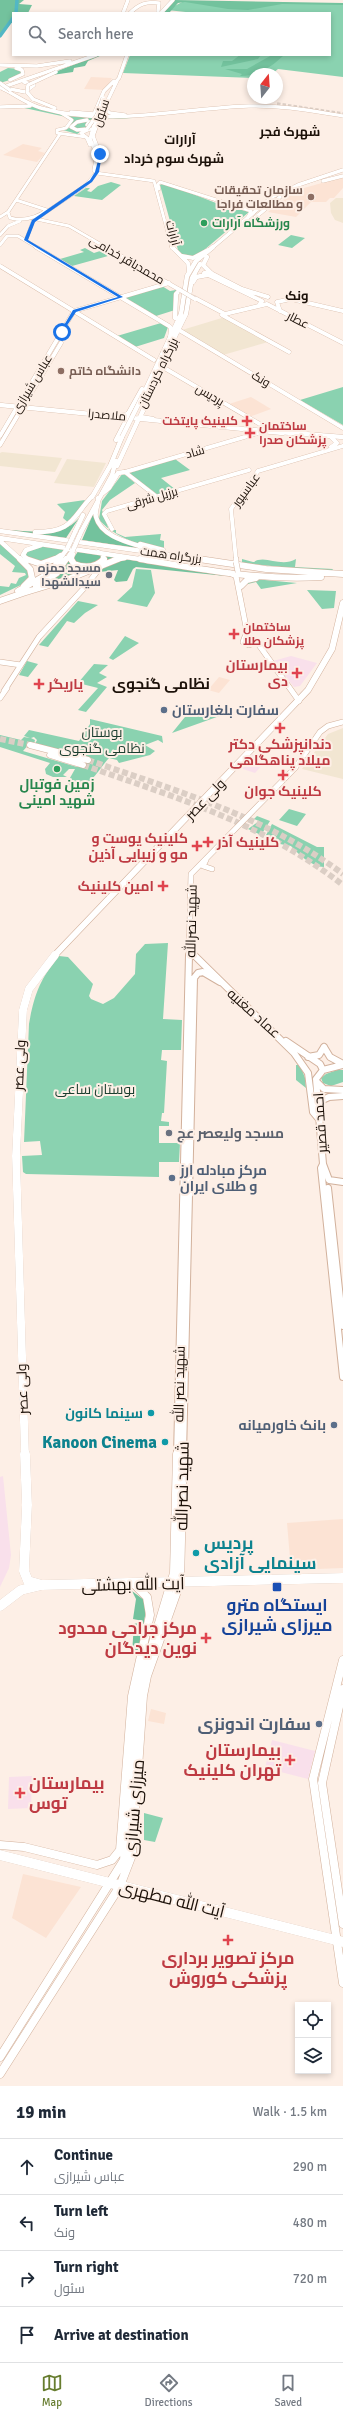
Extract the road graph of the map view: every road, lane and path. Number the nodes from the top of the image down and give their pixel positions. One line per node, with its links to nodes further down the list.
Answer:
1 (128, 0): 5 (main road)
2 (135, 0): 6 (main road)
3 (169, 0): 8 (main road)
4 (173, 0): 8 (main road)
5 (123, 12)
6 (130, 12)
7 (131, 12): 8 (main road)
8 (159, 12)
9 (85, 56): 13 (main road)
10 (94, 56): 14 (main road)
11 (122, 56): 16 (main road, سئول)
12 (127, 56): 16 (main road, سئول)
13 (78, 59): 15 (main road); 17 (main road)
14 (84, 60): 17 (main road); 25 (main road, bridge)
15 (0, 66): 17 (main road)
16 (115, 81): 18 (main road, سئول); 22 (main road); 23 (main road)
17 (3, 86): 17 (main road); 19 (main road); 21 (main road); 24 (main road)
18 (104, 98): 27 (main road, سئول, bridge); 34 (main road, سئول, bridge)
19 (0, 106): 21 (main road)
20 (230, 106): 23 (main road); 28 (main road); 29 (main road); 29 (main road); 30 (main road); 31 (main road)
21 (40, 108): 24 (main road)
22 (97, 108): 23 (main road); 25 (main road)
23 (104, 108)
24 (59, 112): 25 (main road); 26 (main road); 32 (main road); 35 (main road)
25 (71, 112): 26 (main road)
26 (84, 115): 28 (main road)
27 (97, 115): 33 (main road, bridge); 34 (main road, سئول, bridge)
28 (146, 115): 30 (main road)
29 (343, 115)
30 (159, 116): 32 (main road)
31 (173, 116): 32 (main road); 33 (main road)
32 (138, 118)
33 (122, 120): 34 (main road)
34 (97, 122): 36 (main road); 40 (main road, سئول); 44 (main road)
35 (58, 133): 36 (main road); 37 (main road); 39 (main road)
36 (81, 134): 38 (main road)
37 (66, 135): 38 (main road); 39 (main road)
38 (86, 137): 40 (main road)
39 (54, 147): 48 (main road)
40 (96, 162): 44 (main road, سئول)
41 (341, 170): 49 (main road)
42 (90, 172): 44 (main road)
43 (107, 173): 44 (main road); 44 (main road); 46 (main road); 47 (main road)
44 (95, 174): 53 (main road)
45 (343, 175): 66 (main road, بزرگراه کردستان)
46 (154, 181): 47 (main road); 51 (main road, آرارات)
47 (159, 181): 50 (main road); 51 (main road, آرارات)
48 (17, 200): 52 (main road); 56 (main road)
49 (266, 201): 50 (main road); 55 (main road)
50 (224, 203): 55 (main road)
51 (165, 211): 59 (main road, آرارات)
52 (8, 212): 54 (main road); 56 (main road)
53 (44, 214): 56 (main road); 57 (main road)
54 (0, 217)
55 (248, 217): 65 (main road)
56 (27, 219): 58 (main road)
57 (35, 220): 58 (main road); 63 (main road); 70 (main road, محمدباقر خدامی)
58 (12, 224): 61 (main road)
59 (169, 224): 65 (main road, آرارات); 68 (main road, آرارات)
60 (0, 226): 61 (main road)
61 (4, 230): 62 (main road)
62 (0, 235)
63 (26, 240): 64 (main road); 74 (main road)
64 (0, 245)
65 (208, 250): 68 (main road)
66 (207, 257): 69 (main road); 71 (main road, بزرگراه کردستان)
67 (0, 266): 80 (main road)
68 (189, 271): 83 (main road, بزرگراه کردستان)
69 (209, 274): 71 (main road); 73 (main road); 77 (main road, عطار)
70 (168, 283): 72 (main road, محمدباقر خدامی); 74 (main road)
71 (191, 286): 84 (main road, بزرگراه کردستان)
72 (181, 290): 75 (main road, محمدباقر خدامی, bridge); 83 (main road)
73 (268, 296): 76 (main road); 77 (main road)
74 (121, 297): 80 (main road); 85 (main road)
75 (194, 298): 81 (main road); 82 (main road)
76 (277, 302): 77 (main road); 78 (main road); 79 (main road)
77 (261, 304): 78 (main road, عطار); 81 (main road)
78 (280, 311): 86 (main road, عطار)
79 (343, 311)
80 (76, 314): 88 (main road); 95 (main road, عباس شیرازی)
81 (228, 314): 82 (main road)
82 (235, 322): 87 (main road)
83 (175, 326): 85 (main road, بزرگراه کردستان)
84 (179, 330): 89 (main road, بزرگراه کردستان); 104 (main road, ونک)
85 (170, 337): 90 (main road, بزرگراه کردستان)
86 (343, 343)
87 (289, 352)
88 (154, 360)
89 (161, 366): 91 (main road, بزرگراه کردستان); 94 (main road); 102 (main road, پردیس)
90 (154, 370): 91 (main road, بزرگراه کردستان); 92 (main road)
91 (145, 395): 118 (main road, بزرگراه کردستان)
92 (134, 403): 94 (main road); 96 (main road)
93 (0, 405): 95 (main road, ملاصدرا); 95 (main road, ملاصدرا)
94 (146, 405): 99 (main road)
95 (19, 409): 96 (main road, ملاصدرا); 103 (main road, عباس شیرازی)
96 (120, 416): 97 (main road, ملاصدرا)
97 (128, 417): 98 (main road, ملاصدرا); 100 (main road)
98 (139, 418): 99 (main road, ملاصدرا); 101 (main road)
99 (153, 419): 105 (main road, ملاصدرا)
100 (124, 424): 101 (main road); 118 (main road)
101 (136, 425): 118 (main road)
102 (259, 425): 106 (main road); 108 (main road, ملاصدرا)
103 (8, 428): 110 (main road, عباس شیرازی); 113 (main road, عباس شیرازی)
104 (343, 428)
105 (242, 429): 106 (main road, ملاصدرا); 107 (main road, ملاصدرا)
106 (254, 429): 108 (main road, ملاصدرا)
107 (265, 431): 109 (main road, ملاصدرا); 117 (main road, شاد)
108 (272, 431): 109 (main road, ملاصدرا)
109 (283, 433): 111 (main road, ملاصدرا)
110 (0, 436)
111 (331, 437): 112 (main road, ملاصدرا); 115 (main road, برزیل شرقی)
112 (343, 439)
113 (0, 445)
114 (343, 446): 115 (main road, برزیل شرقی)
115 (264, 467): 116 (main road, برزیل شرقی); 119 (main road, عباسپور)
116 (245, 471): 119 (main road); 120 (main road); 122 (main road, برزیل شرقی)
117 (125, 472): 121 (main road); 122 (main road)
118 (109, 473): 121 (main road, بزرگراه کردستان)
119 (256, 474): 120 (main road, عباسپور)
120 (251, 481): 136 (main road, عباسپور)
121 (97, 496): 123 (main road); 125 (main road, بزرگراه کردستان); 127 (main road)
122 (158, 497): 124 (main road, برزیل شرقی)
123 (0, 529): 134 (main road, بزرگراه همت)
124 (112, 530)
125 (78, 532): 131 (main road, بزرگراه کردستان, bridge); 132 (main road, بزرگراه کردستان, bridge)
126 (0, 536): 129 (main road); 130 (main road, بزرگراه همت)
127 (115, 536): 134 (main road); 136 (main road)
128 (0, 541): 148 (main road)
129 (49, 544): 131 (main road); 131 (main road)
130 (82, 547): 131 (main road); 133 (main road); 143 (main road, بزرگراه همت)
131 (66, 548): 133 (main road); 148 (main road, بزرگراه کردستان)
132 (73, 550): 133 (main road); 149 (main road, بزرگراه کردستان)
133 (94, 551): 135 (main road)
134 (192, 558): 141 (main road, بزرگراه همت)
135 (142, 559): 137 (main road); 139 (main road)
136 (236, 562): 138 (main road, عباسپور, bridge)
137 (102, 565): 145 (main road); 146 (main road)
138 (238, 572): 139 (main road); 142 (main road); 147 (main road)
139 (228, 573): 150 (main road)
140 (343, 574): 141 (main road, بزرگراه همت)
141 (333, 576): 143 (main road, بزرگراه همت); 144 (main road, بزرگراه همت)
142 (264, 577): 143 (main road); 147 (main road)
143 (321, 578)
144 (343, 578)
145 (60, 582): 146 (main road); 149 (main road)
146 (88, 584): 159 (main road)
147 (241, 586): 150 (main road)
148 (11, 594): 151 (main road, بزرگراه کردستان)
149 (23, 594): 152 (main road, بزرگراه کردستان)
150 (240, 595): 154 (main road); 155 (main road)
151 (0, 597)
152 (0, 601)
153 (343, 604): 161 (main road, ولی عصر)
154 (244, 639): 155 (main road); 156 (main road)
155 (255, 640): 156 (main road); 157 (main road)
156 (250, 645): 157 (main road)
157 (258, 647): 161 (main road)
158 (0, 663): 159 (main road)
159 (19, 666): 160 (main road)
160 (0, 698)
161 (299, 701): 193 (main road, ولی عصر)
162 (343, 722): 167 (main road, شهید نصرالله)
163 (343, 725): 166 (main road, شهید نصرالله)
164 (28, 747): 165 (main road)
165 (85, 763)
166 (212, 869)
167 (190, 951): 168 (main road, عماد مغنیه); 169 (main road, شهید نصرالله)
168 (220, 982): 169 (main road, شهید نصرالله); 170 (main road, عماد مغنیه)
169 (191, 1001): 184 (main road, شهید نصرالله)
170 (277, 1037): 171 (main road, عماد مغنیه); 180 (main road)
171 (308, 1057): 172 (main road); 175 (main road, عماد مغنیه)
172 (333, 1059): 173 (main road); 174 (main road)
173 (343, 1061)
174 (343, 1065): 175 (main road)
175 (323, 1070): 176 (main road)
176 (317, 1082): 177 (main road); 179 (main road, احمد قصیر)
177 (343, 1090)
178 (343, 1096): 179 (main road)
179 (318, 1102): 180 (main road, احمد قصیر)
180 (318, 1118): 181 (main road, احمد قصیر)
181 (323, 1164): 182 (main road); 185 (main road)
182 (334, 1182): 183 (main road); 185 (main road)
183 (343, 1182)
184 (187, 1186): 188 (main road, شهید نصر الله)
185 (325, 1186): 186 (main road); 187 (main road)
186 (343, 1326)
187 (342, 1361): 189 (main road)
188 (182, 1364): 191 (main road, شهید نصرالله)
189 (343, 1377)
190 (343, 1578): 191 (main road, آیت الله بهشتی)
191 (176, 1583): 192 (main road, آیت الله بهشتی); 199 (main road, میرزای شیرازی)
192 (134, 1584): 193 (main road, آیت الله بهشتی); 197 (main road, میرزای شیرازی)
193 (42, 1585): 194 (main road)
194 (0, 1606)
195 (343, 1660): 201 (main road)
196 (343, 1689): 200 (main road)
197 (0, 1846)
198 (0, 1855): 199 (main road, آیت الله مطهری)
199 (116, 1884): 201 (main road, آیت الله مطهری); 203 (main road, میرزای شیرازی); 204 (main road, میرزای شیرازی)
200 (343, 1924)
201 (340, 1942): 202 (main road)
202 (343, 1983)
203 (0, 2057)
204 (0, 2074)

